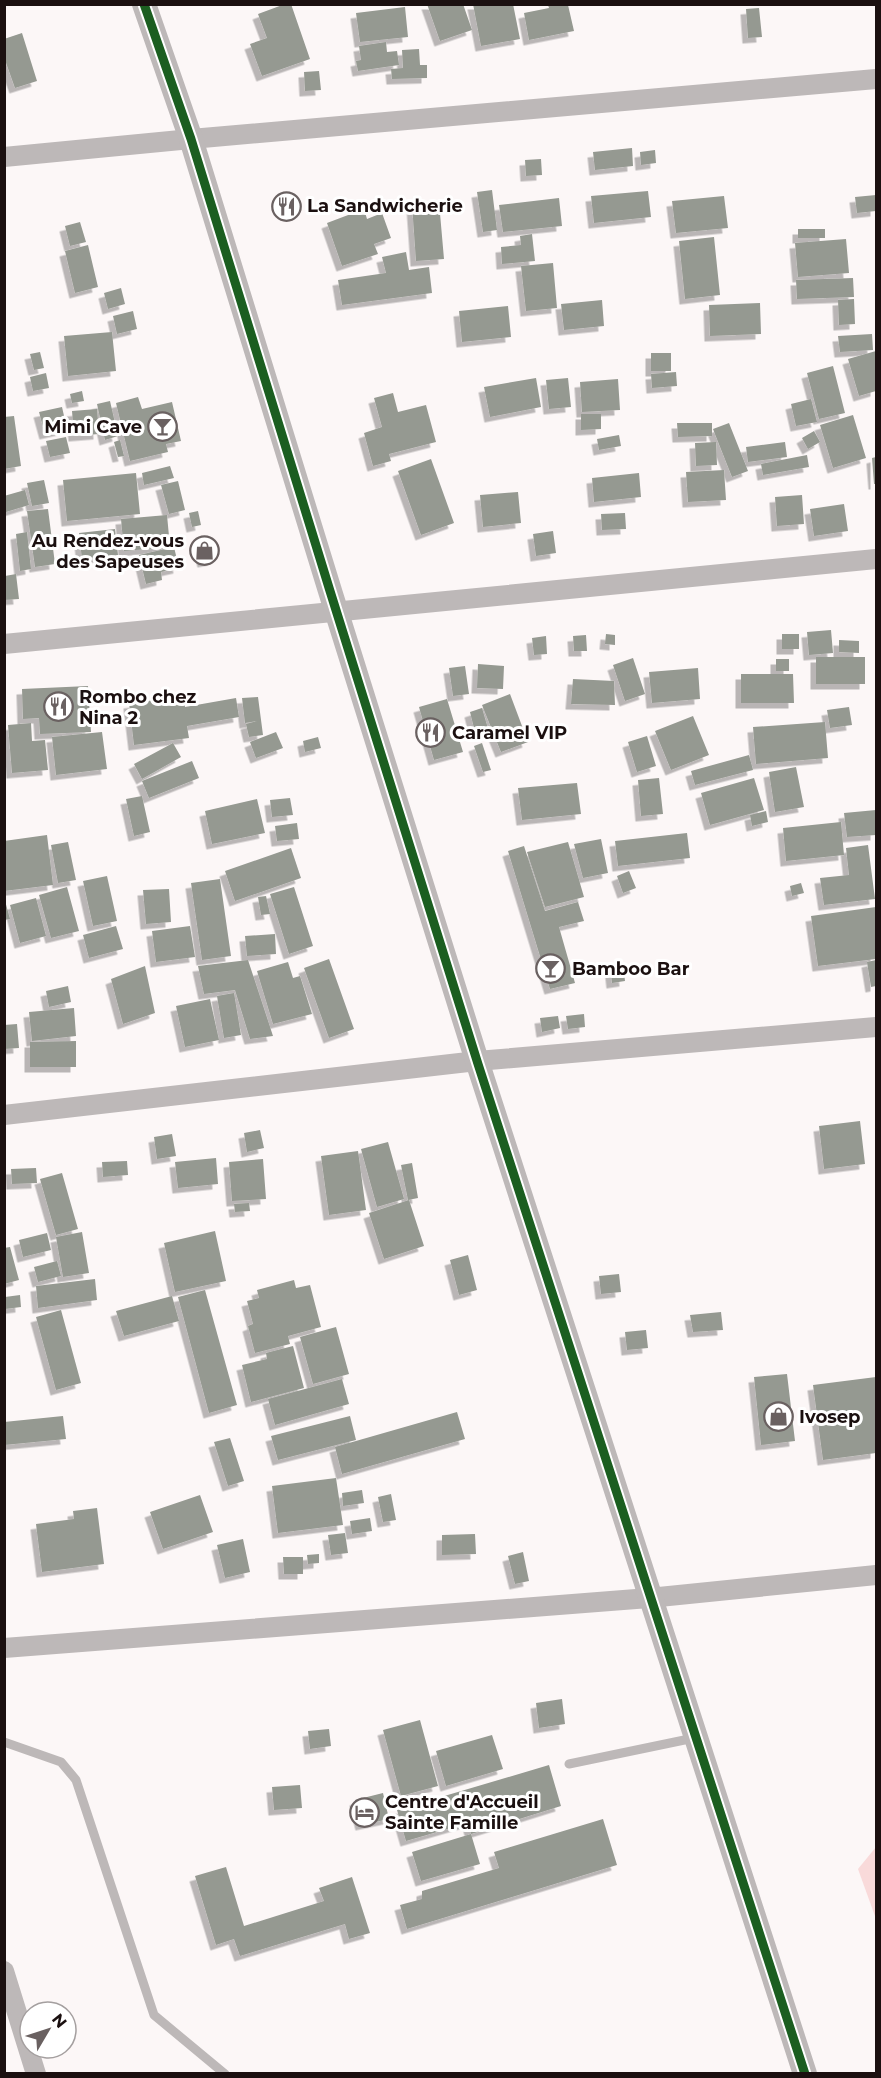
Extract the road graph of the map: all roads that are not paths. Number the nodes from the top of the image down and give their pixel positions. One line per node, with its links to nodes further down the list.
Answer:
1 (144, 4): 3 (street)
2 (876, 79): 3 (street)
3 (190, 139): 4 (street); 6 (street)
4 (4, 157)
5 (876, 559): 6 (street)
6 (337, 612): 7 (street); 9 (street)
7 (4, 644)
8 (876, 1027): 9 (street)
9 (477, 1062): 10 (street); 12 (street)
10 (4, 1115)
11 (876, 1575): 12 (street)
12 (649, 1598): 13 (street); 14 (street)
13 (4, 1648)
14 (697, 1737): 16 (lane); 20 (street)
15 (4, 1742): 19 (lane)
16 (569, 1764)
17 (4, 1971): 18 (street)
18 (36, 2073)
19 (225, 2073)
20 (805, 2073)

